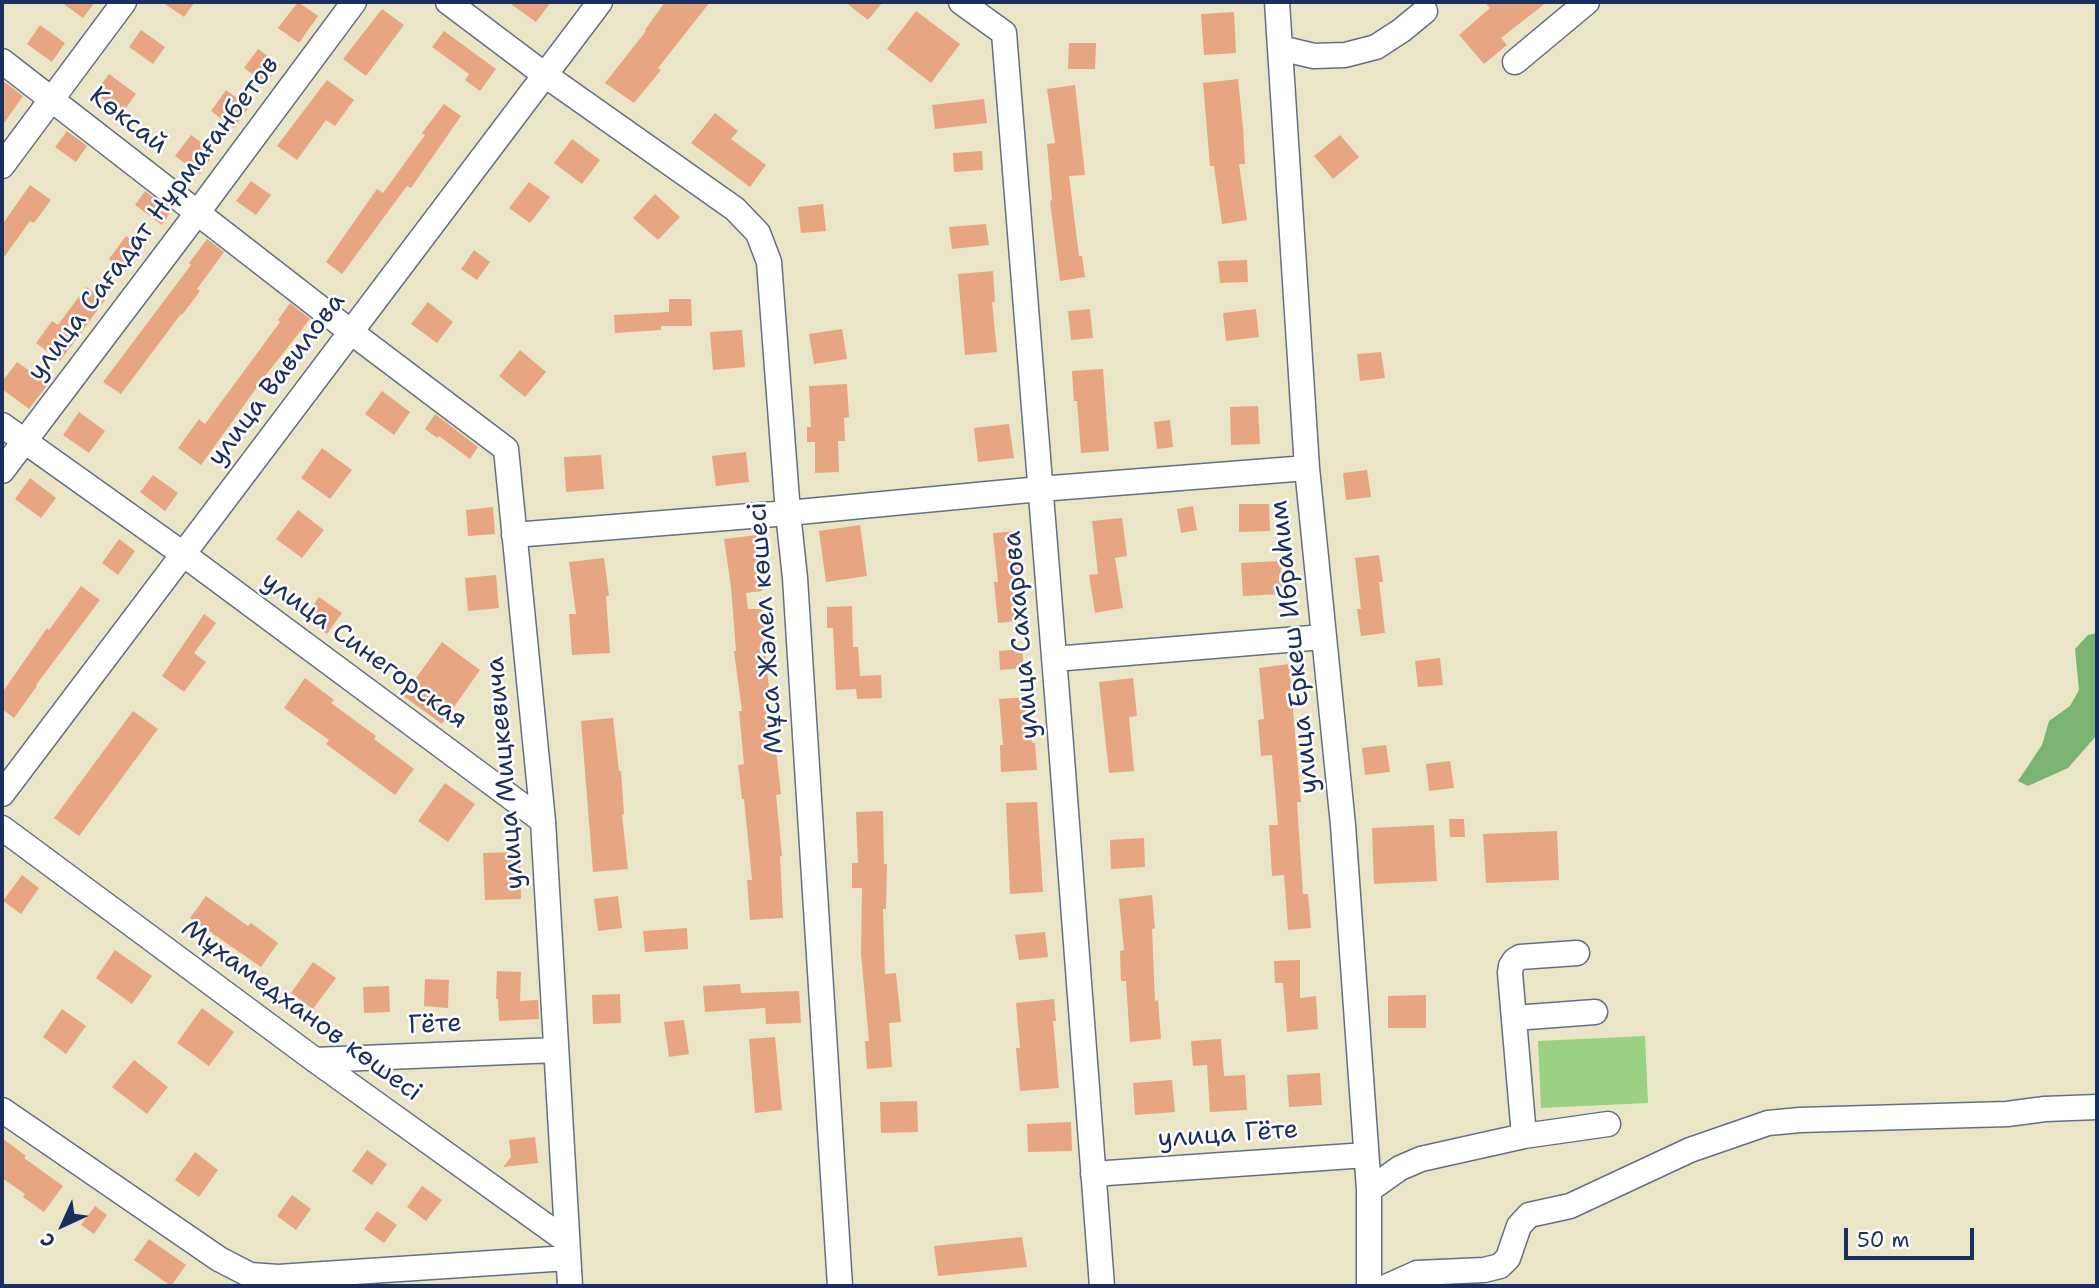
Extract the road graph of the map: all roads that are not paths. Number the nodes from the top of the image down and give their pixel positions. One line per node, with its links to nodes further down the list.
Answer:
1 (124, 2): 13 (street)
2 (354, 2): 15 (street, улица Сағадат Нұрмағанбетов)
3 (448, 2): 12 (street, Мұса Жәлел көшесі)
4 (600, 2): 12 (street, улица Вавилова)
5 (961, 2): 21 (street, улица Сахарова)
6 (1277, 2): 9 (street, улица Еркеш Ибраһим)
7 (1587, 2): 11 (street)
8 (1425, 11): 9 (street)
9 (1280, 48): 19 (street, улица Еркеш Ибраһим)
10 (2, 61): 13 (street, Көксай)
11 (1516, 62)
12 (545, 75): 16 (street, улица Вавилова); 22 (street, Мұса Жәлел көшесі)
13 (51, 99): 14 (street); 15 (street, Көксай)
14 (2, 166)
15 (198, 212): 16 (street, Көксай); 18 (street, улица Сағадат Нұрмағанбетов)
16 (351, 332): 23 (street, улица Мицкевича); 24 (street, улица Вавилова)
17 (2, 425): 18 (street, улица Синегорская)
18 (24, 441): 20 (street, улица Сағадат Нұрмағанбетов); 24 (street, улица Синегорская)
19 (1307, 468): 21 (street); 25 (street, улица Еркеш Ибраһим)
20 (2, 471)
21 (1040, 489): 22 (street); 26 (street, улица Сахарова)
22 (788, 513): 23 (street); 44 (street, Мұса Жәлел көшесі)
23 (514, 535): 28 (street, улица Мицкевича)
24 (183, 554): 27 (street, улица Вавилова); 28 (street, улица Синегорская)
25 (1323, 637): 26 (street); 39 (street, улица Еркеш Ибраһим)
26 (1054, 659): 40 (street, улица Сахарова)
27 (2, 794)
28 (543, 821): 33 (street, улица Мицкевича)
29 (2, 828): 34 (street, Мұхамедханов көшесі)
30 (1577, 953): 32 (street)
31 (1595, 1012): 32 (street)
32 (1514, 1018): 38 (street)
33 (556, 1050): 34 (street, Гёте); 42 (street, улица Мицкевича)
34 (316, 1060): 42 (street, Мұхамедханов көшесі)
35 (2097, 1107): 47 (street)
36 (2, 1110): 42 (street)
37 (1608, 1124): 38 (street)
38 (1524, 1136): 41 (street)
39 (1366, 1154): 40 (street, улица Гёте); 41 (street, улица Еркеш Ибраһим)
40 (1093, 1174): 45 (street, улица Сахарова)
41 (1369, 1190): 46 (street, улица Еркеш Ибраһим)
42 (567, 1249): 43 (street, улица Мицкевича)
43 (570, 1286)
44 (840, 1286)
45 (1102, 1286)
46 (1369, 1286)
47 (1388, 1286)

